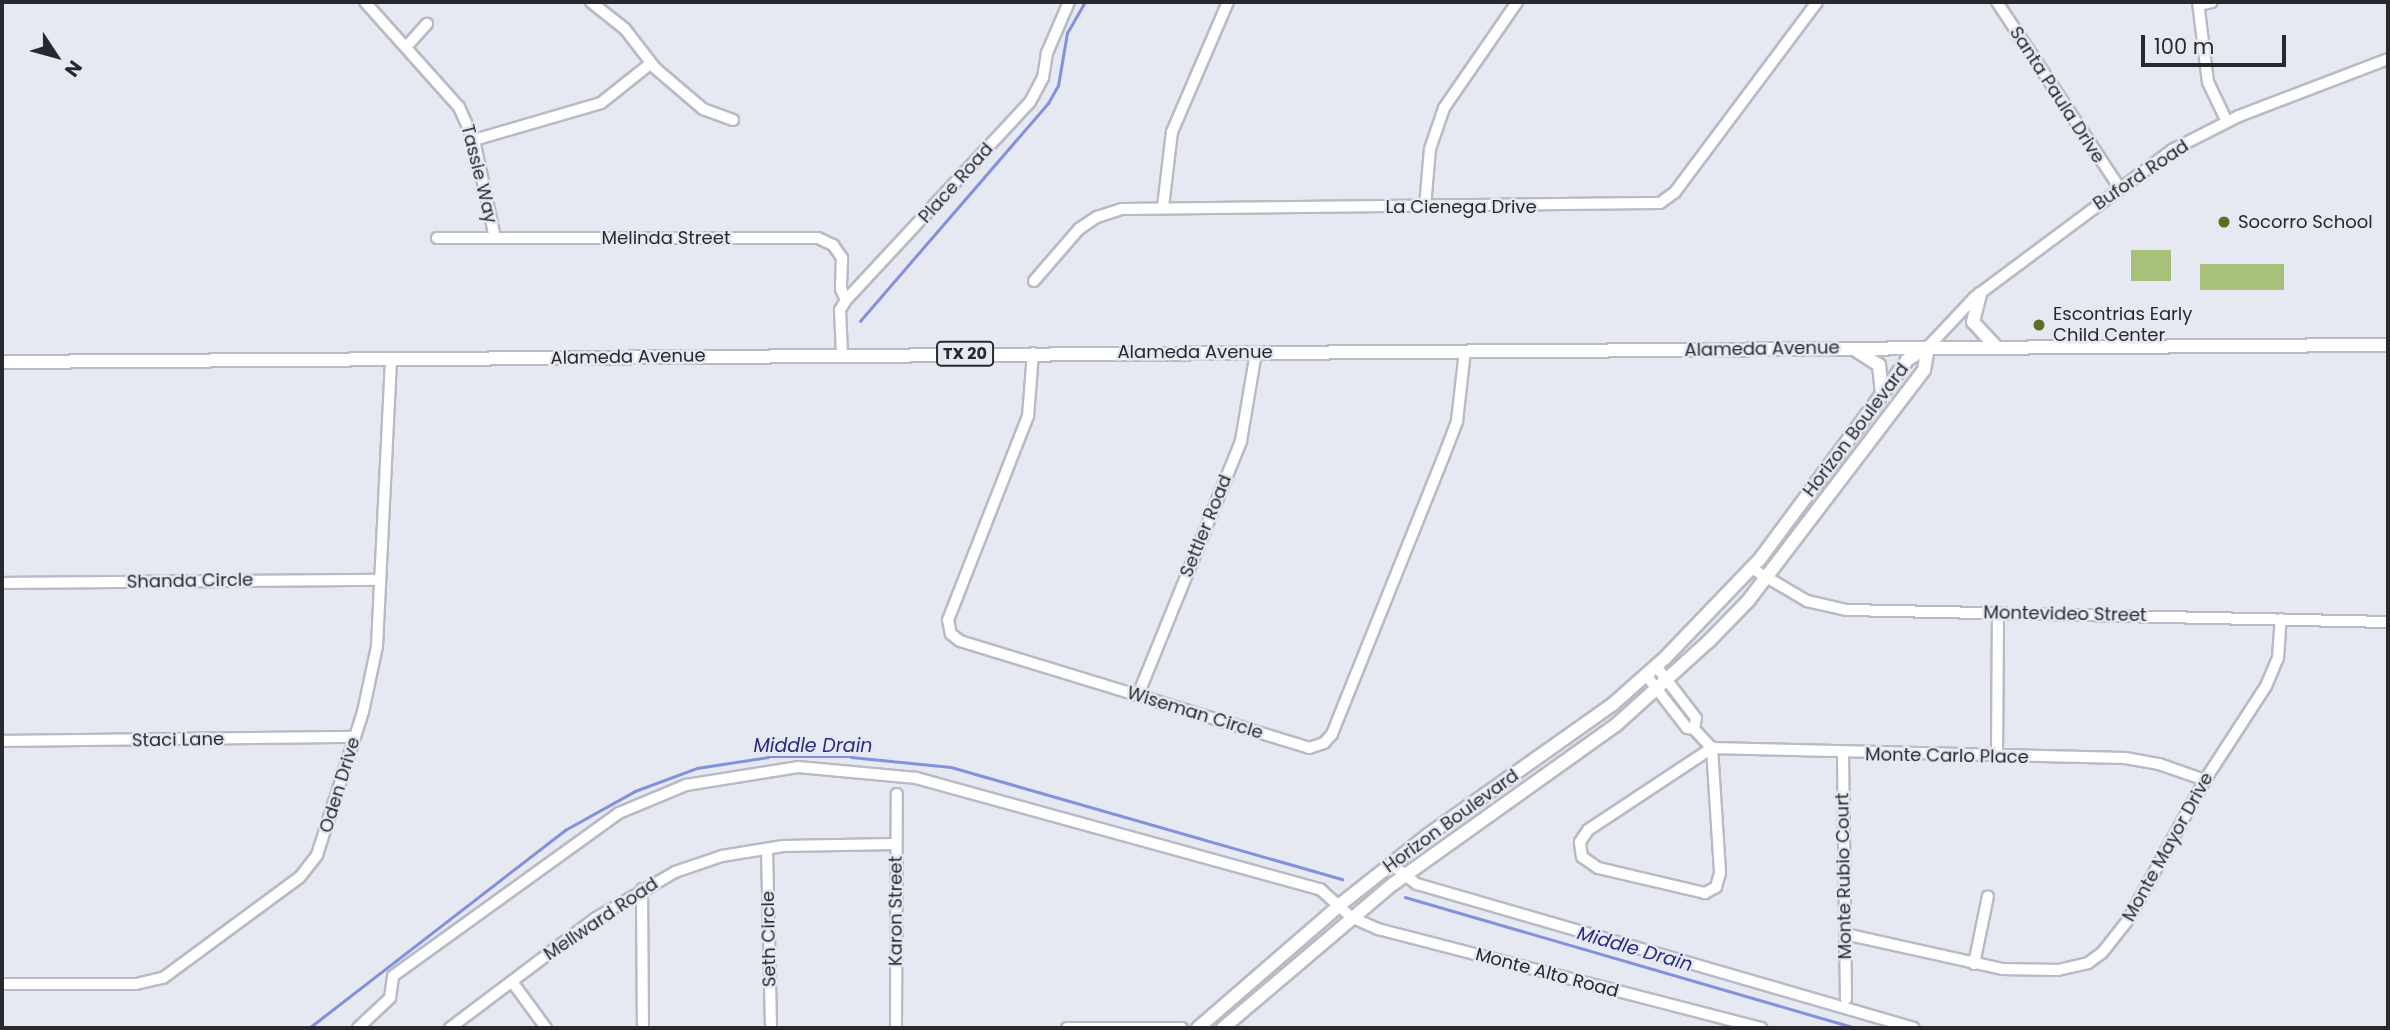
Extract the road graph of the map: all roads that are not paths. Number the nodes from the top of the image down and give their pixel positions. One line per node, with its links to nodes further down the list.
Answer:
1 (365, 2): 11 (street, Tassie Way)
2 (591, 2): 13 (street)
3 (1069, 2): 24 (street, Place Road)
4 (1227, 2): 19 (street)
5 (1517, 2): 18 (street)
6 (1817, 2): 18 (street, La Cienega Drive)
7 (1997, 2): 17 (street, Santa Paula Drive)
8 (2212, 2): 9 (street)
9 (2199, 3): 15 (street)
10 (427, 24): 11 (street)
11 (407, 47): 16 (street, Tassie Way)
12 (2388, 60): 15 (street, Buford Road)
13 (650, 64): 14 (street); 16 (street)
14 (733, 120)
15 (2227, 122): 17 (street, Buford Road)
16 (474, 140): 21 (street, Tassie Way)
17 (2119, 187): 23 (street, Buford Road)
18 (1425, 206): 19 (street, La Cienega Drive)
19 (1163, 207): 22 (street, La Cienega Drive)
20 (437, 238): 21 (street, Melinda Street)
21 (495, 238): 24 (street, Melinda Street)
22 (1034, 281)
23 (1980, 294): 26 (street, Buford Road); 27 (main road)
24 (846, 300): 32 (street)
25 (2388, 345): 27 (main road, Alameda Avenue / TX 20)
26 (1928, 347): 27 (main road, Alameda Avenue / TX 20); 28 (main road, Alameda Avenue / TX 20); 35 (main road, Horizon Boulevard); 37 (main road, Horizon Boulevard)
27 (1996, 347)
28 (1851, 348): 29 (main road, Alameda Avenue / TX 20); 35 (main road)
29 (1465, 351): 30 (main road, Alameda Avenue / TX 20); 46 (street, Wiseman Circle)
30 (1256, 352): 31 (main road, Alameda Avenue / TX 20); 46 (street, Settler Road)
31 (1033, 353): 32 (main road, Alameda Avenue / TX 20); 46 (street, Wiseman Circle)
32 (842, 354): 33 (main road, Alameda Avenue / TX 20)
33 (391, 358): 34 (main road, Alameda Avenue / TX 20); 38 (street, Oden Drive)
34 (2, 362)
35 (1882, 393): 36 (main road, Horizon Boulevard)
36 (1751, 568): 37 (street, Montevideo Street); 43 (main road, Horizon Boulevard)
37 (1764, 578): 40 (street, Montevideo Street); 44 (main road, Horizon Boulevard)
38 (377, 580): 39 (street, Shanda Circle); 48 (street, Oden Drive)
39 (2, 583)
40 (1998, 614): 41 (street, Montevideo Street); 52 (street)
41 (2281, 619): 42 (street, Montevideo Street); 53 (street, Monte Mayor Drive)
42 (2388, 622)
43 (1651, 671): 44 (street); 45 (street); 57 (main road, Horizon Boulevard)
44 (1668, 679): 45 (main road, Horizon Boulevard); 47 (street)
45 (1658, 689): 47 (street); 58 (main road, Horizon Boulevard)
46 (1138, 695)
47 (1694, 729): 50 (street)
48 (354, 737): 49 (street, Staci Lane); 66 (street, Oden Drive)
49 (2, 741)
50 (1712, 748): 50 (street); 51 (street, Monte Carlo Place)
51 (1843, 754): 52 (street, Monte Carlo Place); 63 (street, Monte Rubio Court)
52 (1997, 756): 53 (street, Monte Carlo Place)
53 (2204, 780): 64 (street, Monte Mayor Drive)
54 (897, 794): 55 (street, Karon Street)
55 (896, 844): 56 (street, Mellward Road); 73 (street, Karon Street)
56 (767, 850): 59 (street, Mellward Road); 72 (street, Seth Circle)
57 (1391, 864): 58 (street); 61 (main road, Horizon Boulevard)
58 (1404, 876): 62 (main road, Horizon Boulevard); 79 (street)
59 (642, 889): 65 (street, Mellward Road); 71 (street)
60 (1988, 896): 64 (street)
61 (1341, 904): 62 (street, Monte Alto Road); 68 (street); 76 (main road, Horizon Boulevard)
62 (1351, 917): 77 (main road, Horizon Boulevard); 78 (street, Monte Alto Road)
63 (1845, 934): 64 (street, Monte Mayor Drive); 67 (street, Monte Rubio Court)
64 (1974, 964)
65 (513, 983): 69 (street, Mellward Road); 70 (street)
66 (2, 984)
67 (1846, 999)
68 (358, 1028)
69 (450, 1028)
70 (546, 1028)
71 (643, 1028)
72 (771, 1028)
73 (896, 1028)
74 (1067, 1028): 75 (street)
75 (1182, 1028)
76 (1198, 1028)
77 (1223, 1028)
78 (1761, 1028)
79 (1914, 1028)

